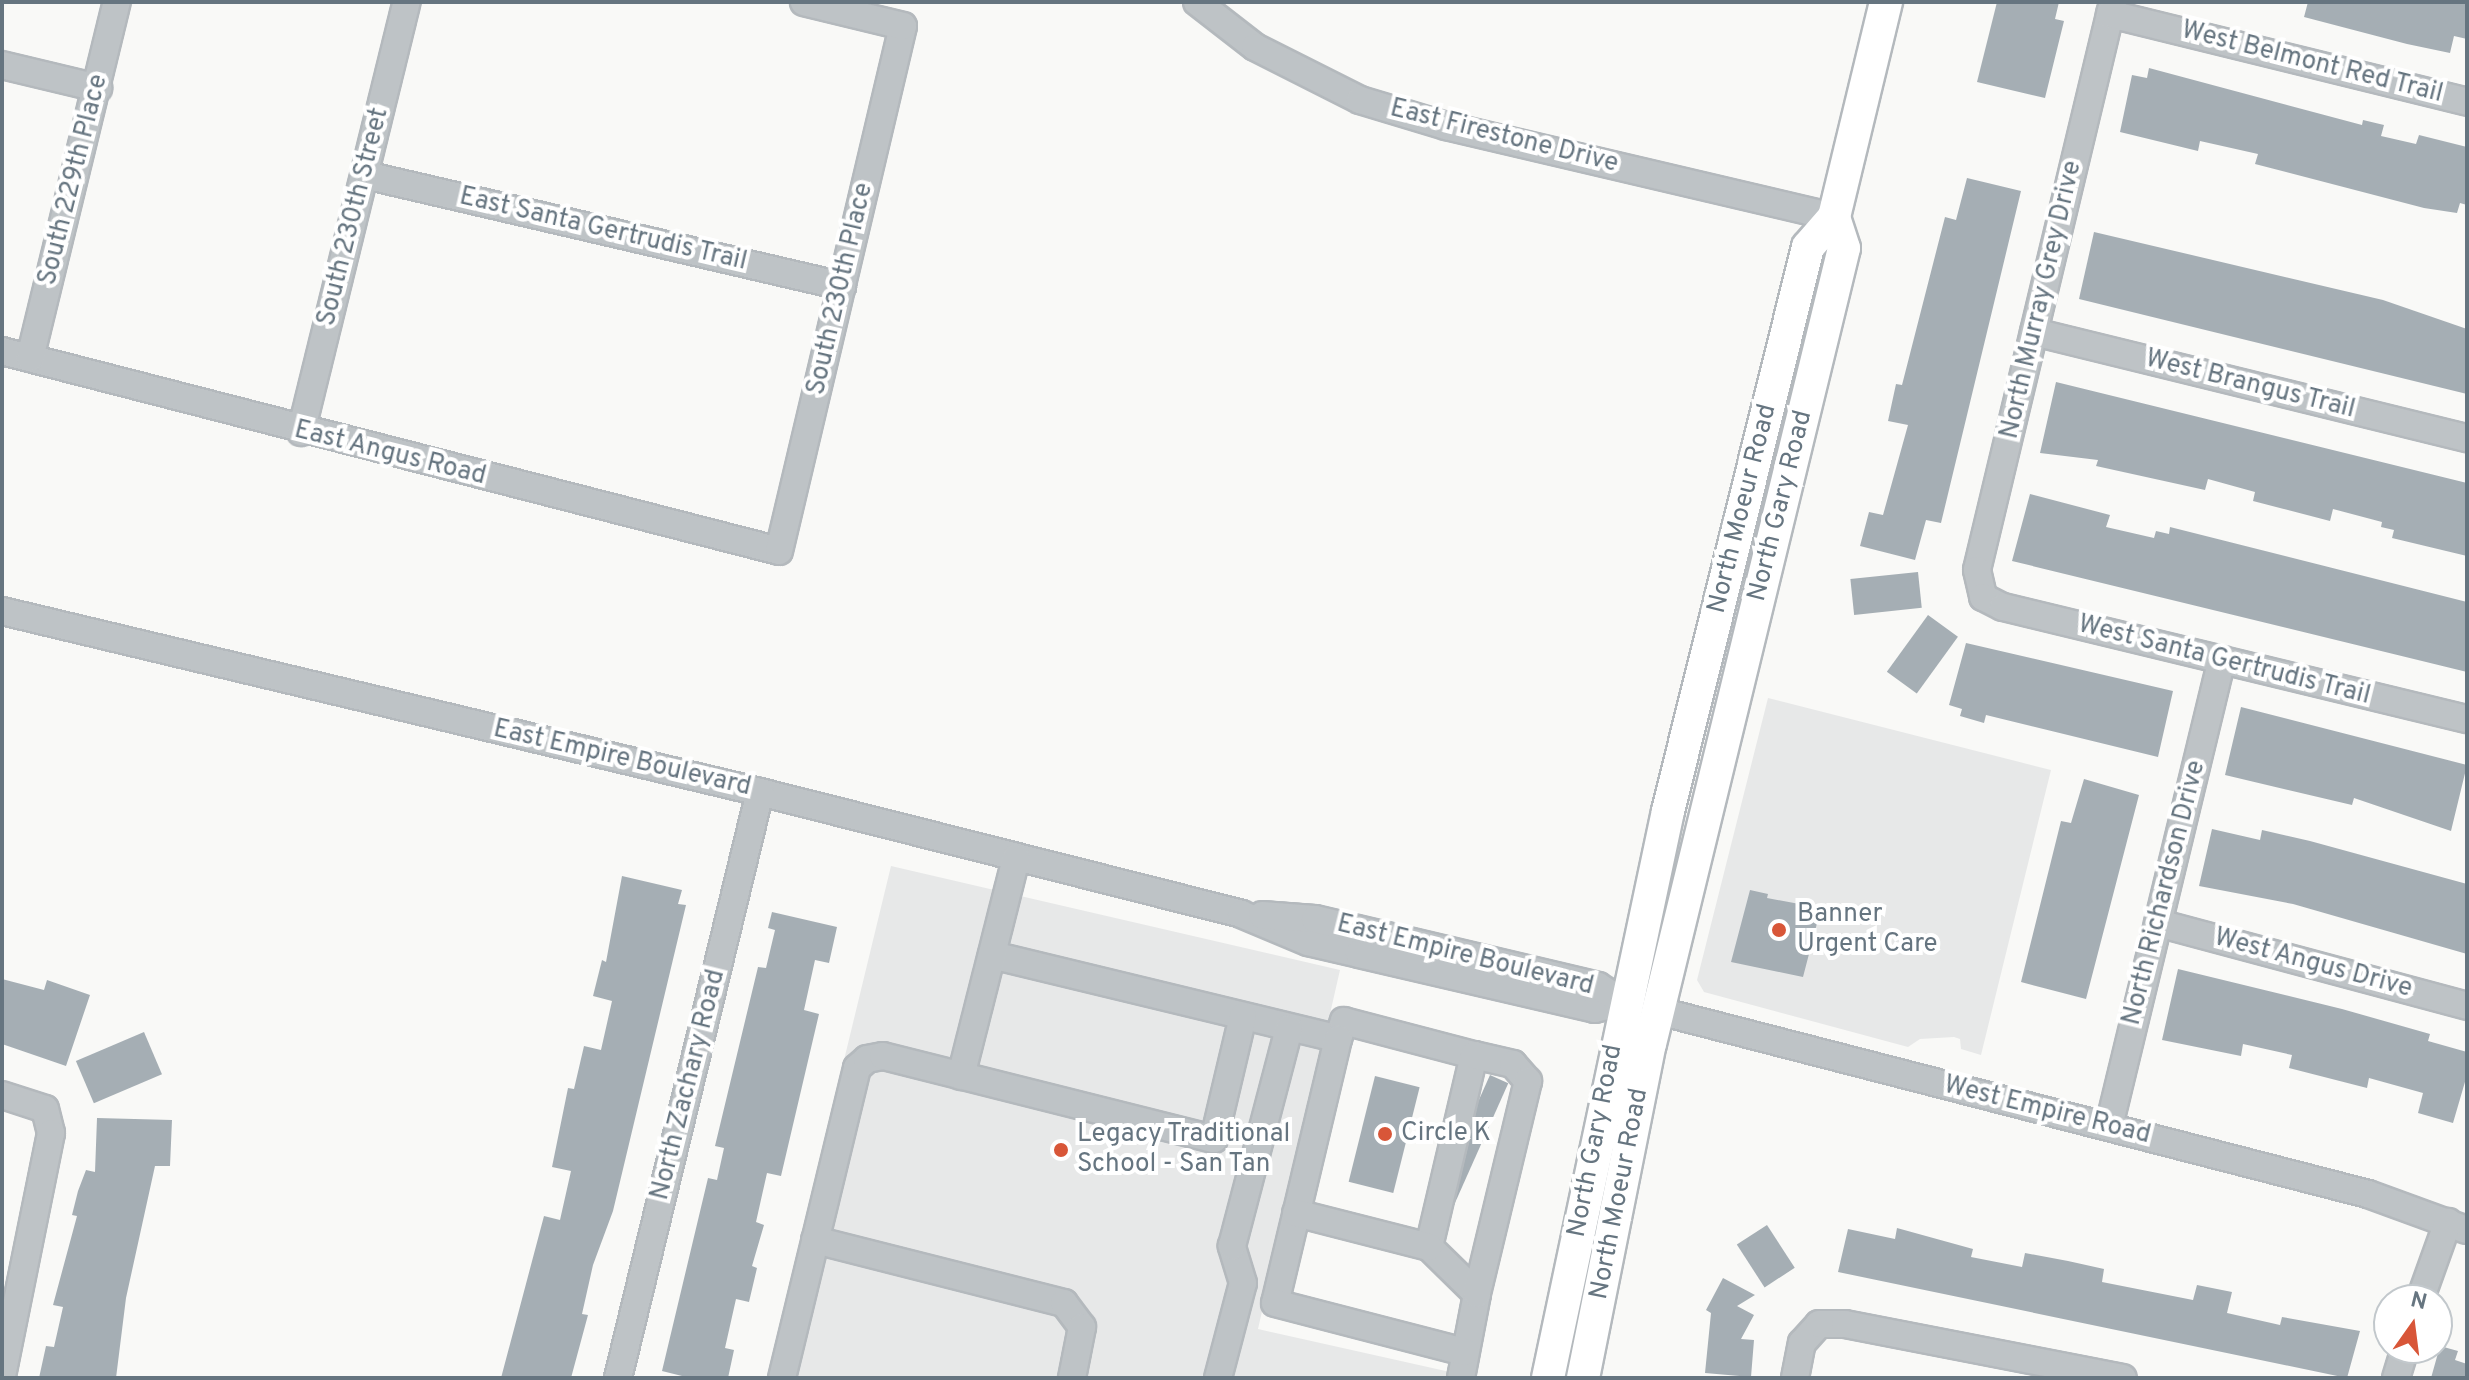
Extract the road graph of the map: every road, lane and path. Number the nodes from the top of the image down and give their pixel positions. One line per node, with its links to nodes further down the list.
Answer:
1 (117, 2): 8 (street, South 229th Place)
2 (407, 2): 10 (street, South 230th Street)
3 (804, 2): 12 (street, South 230th Place)
4 (1197, 2): 11 (street, East Firestone Drive)
5 (1886, 2): 11 (main road, North Gary Road)
6 (2112, 8): 9 (street, West Belmont Red Trail); 13 (street, North Murray Grey Drive)
7 (2, 65): 8 (street)
8 (98, 88): 15 (street, South 229th Place)
9 (2467, 102)
10 (365, 175): 12 (street, East Santa Gertrudis Trail); 16 (street, South 230th Street)
11 (1834, 217): 24 (main road, North Moeur Road); 30 (main road, North Gary Road)
12 (842, 286): 18 (street, South 230th Place)
13 (2034, 332): 17 (street, West Brangus Trail); 19 (street, North Murray Grey Drive)
14 (2, 351): 15 (street, East Angus Road)
15 (30, 358): 16 (street, East Angus Road)
16 (301, 432): 18 (street, East Angus Road)
17 (2467, 438)
18 (779, 551)
19 (1983, 597): 21 (street, West Santa Gertrudis Trail)
20 (2, 611): 23 (street, East Empire Boulevard)
21 (2222, 660): 22 (street, West Santa Gertrudis Trail); 26 (street, North Richardson Drive)
22 (2467, 719)
23 (760, 792): 25 (street, East Empire Boulevard); 46 (street, North Zachary Road)
24 (1668, 811): 28 (main road, North Gary Road)
25 (1016, 858): 27 (street); 28 (street, East Empire Boulevard)
26 (2158, 923): 29 (street, West Angus Drive); 37 (street, North Richardson Drive)
27 (992, 955): 31 (street); 35 (street)
28 (1624, 1002): 30 (street, West Empire Road); 51 (main road, North Gary Road)
29 (2467, 1006)
30 (1658, 1011): 37 (street, West Empire Road); 52 (main road, North Moeur Road)
31 (1243, 1016): 32 (street); 35 (street)
32 (1289, 1028): 33 (street); 49 (street)
33 (1338, 1039): 34 (street); 38 (street)
34 (1474, 1055): 41 (street); 43 (street)
35 (961, 1076): 40 (street)
36 (2, 1095): 45 (street)
37 (2109, 1126): 39 (street, West Empire Road)
38 (1296, 1213): 41 (street); 44 (street)
39 (2457, 1226): 42 (street)
40 (815, 1240): 47 (street); 48 (street)
41 (1429, 1247): 43 (street)
42 (2428, 1284)
43 (1477, 1294): 44 (street)
44 (1465, 1352): 50 (street)
45 (2, 1374)
46 (618, 1378)
47 (782, 1378)
48 (1072, 1378)
49 (1218, 1378)
50 (1461, 1378)
51 (1548, 1378)
52 (1583, 1378)
53 (1795, 1378): 54 (street)
54 (2123, 1378)

